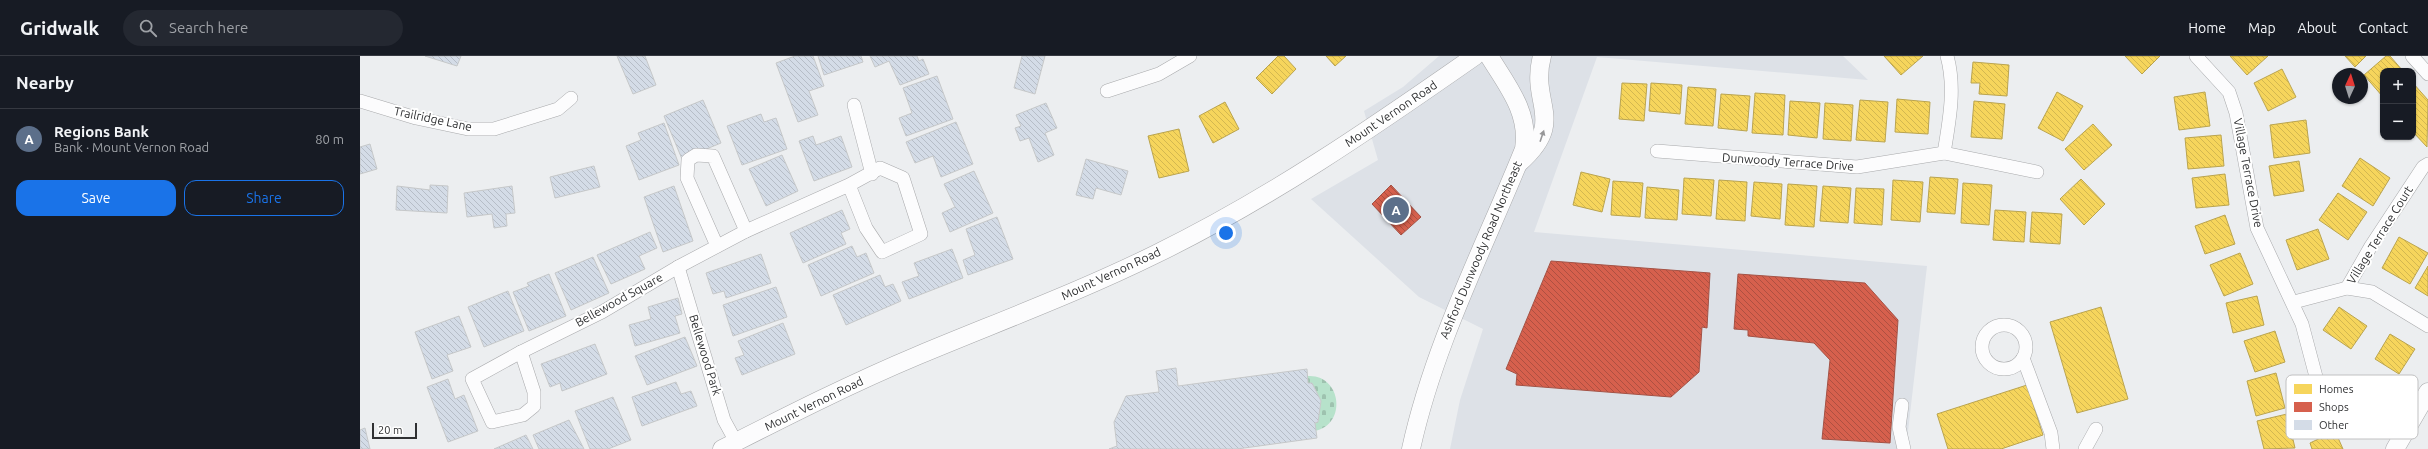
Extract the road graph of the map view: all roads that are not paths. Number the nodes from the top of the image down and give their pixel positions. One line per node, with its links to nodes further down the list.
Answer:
1 (1190, 56): 9 (street)
2 (1475, 56): 34 (street, Mount Vernon Road)
3 (1489, 56): 16 (street, Ashford Dunwoody Road Northeast)
4 (1542, 56): 16 (street, one-way to 4)
5 (1947, 56): 14 (street)
6 (2196, 56): 24 (street, Village Terrace Drive)
7 (2412, 56): 8 (street)
8 (2428, 74)
9 (1107, 91)
10 (571, 98): 11 (street, Trailridge Lane)
11 (360, 101)
12 (854, 105): 18 (street)
13 (1657, 152): 14 (street, Dunwoody Terrace Drive)
14 (1944, 153): 17 (street, Dunwoody Terrace Drive)
15 (2428, 164): 23 (street, Village Terrace Court)
16 (1517, 165): 35 (street, Ashford Dunwoody Road Northeast)
17 (2037, 172)
18 (872, 174): 19 (street, Bellewood Square); 19 (street, Bellewood Square)
19 (849, 185): 20 (street, Bellewood Square)
20 (746, 231): 21 (street, Bellewood Square); 21 (street)
21 (717, 246): 22 (street, Bellewood Square)
22 (678, 267): 26 (street, Bellewood Square); 34 (street, Bellewood Park)
23 (2347, 288): 24 (street); 25 (street)
24 (2294, 302): 28 (street, Village Terrace Drive)
25 (2428, 326)
26 (521, 352): 26 (street, Bellewood Square)
27 (2023, 358): 37 (street)
28 (2316, 375)
29 (2428, 392): 31 (street)
30 (1902, 405): 36 (street)
31 (2418, 409)
32 (2096, 429): 38 (street)
33 (2401, 439): 39 (street)
34 (729, 446)
35 (1411, 449)
36 (1904, 449)
37 (2053, 449)
38 (2086, 449)
39 (2395, 449)

